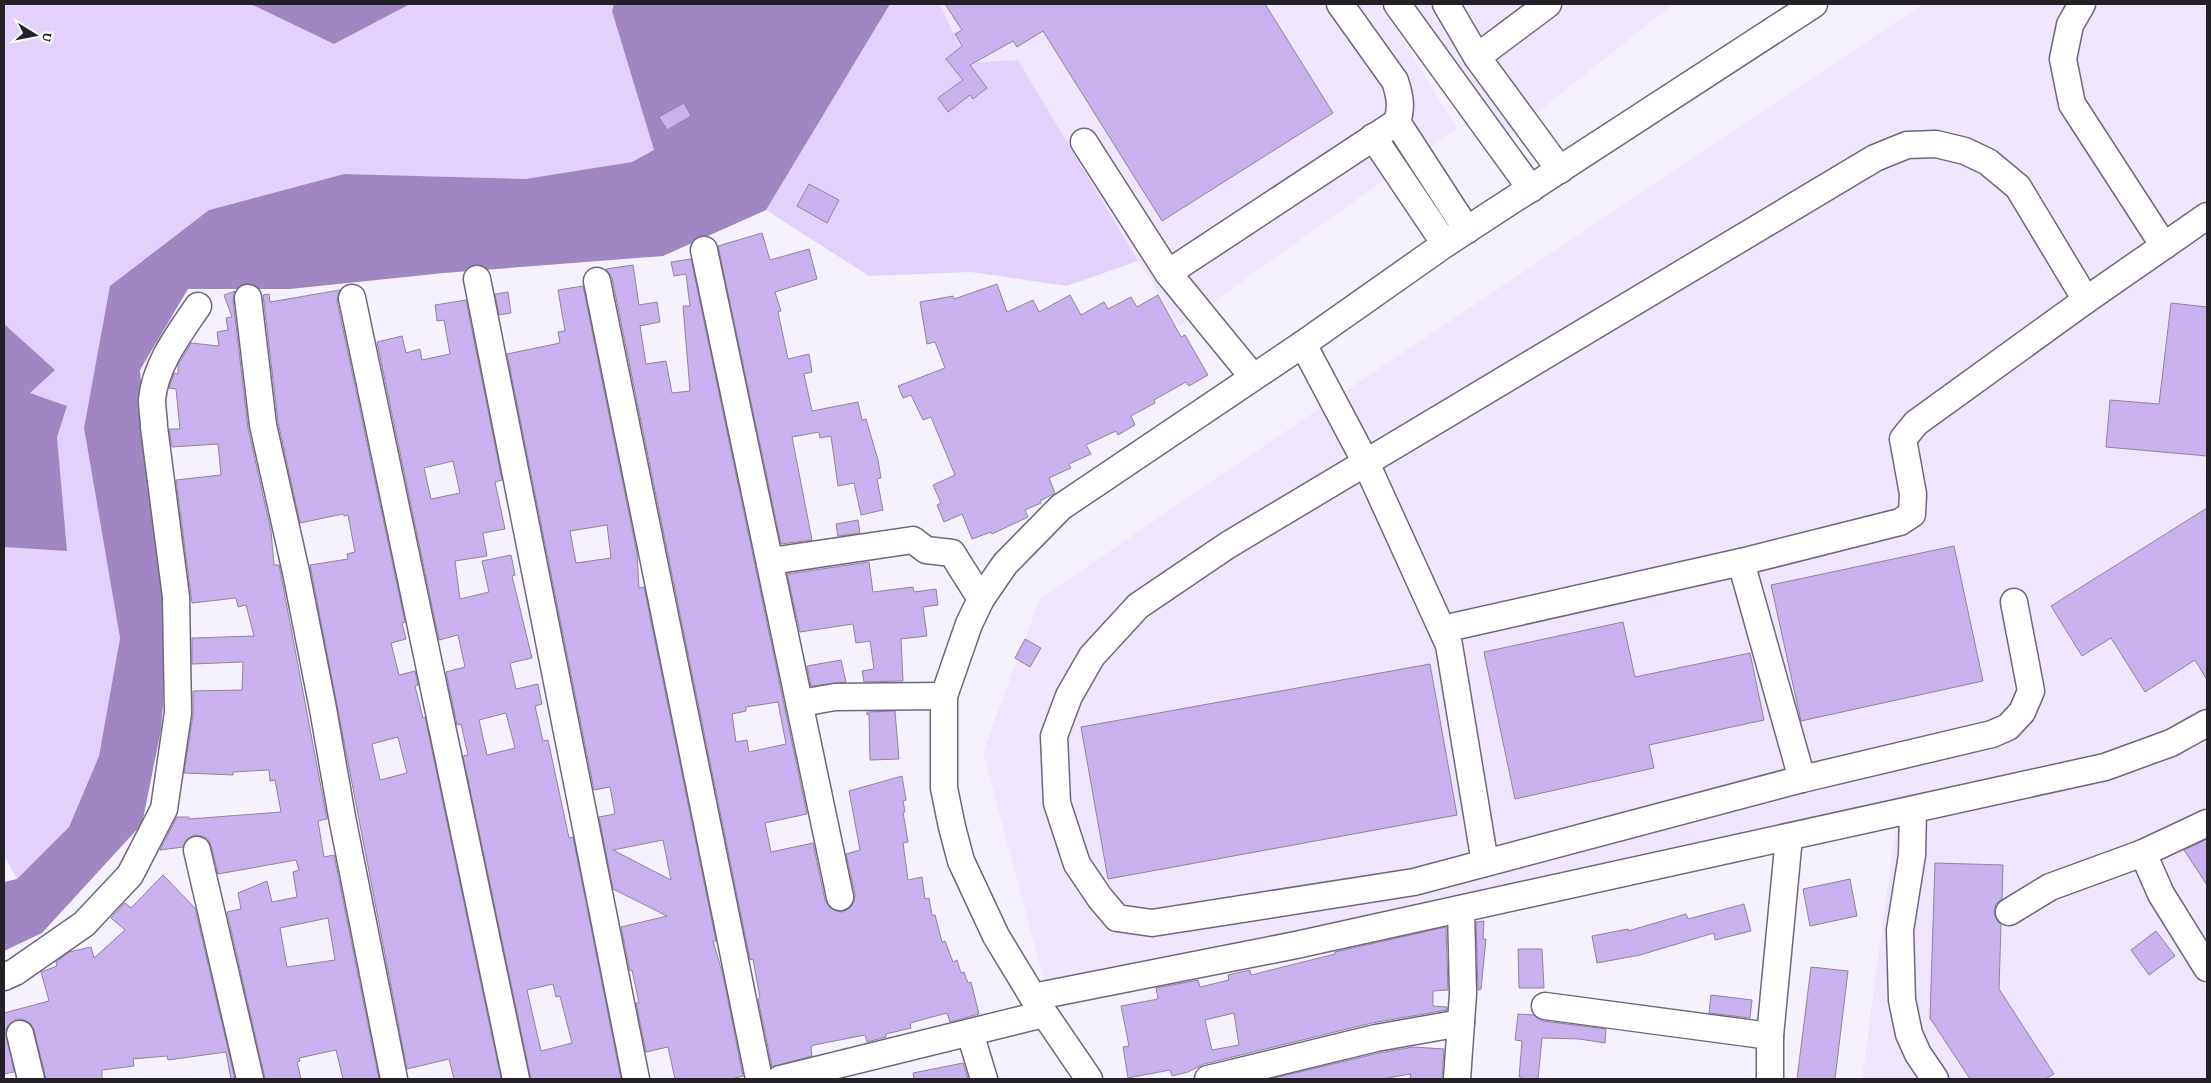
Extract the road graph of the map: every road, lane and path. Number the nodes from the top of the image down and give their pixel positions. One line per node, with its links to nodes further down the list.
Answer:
1 (1340, 4): 8 (street)
2 (1397, 4): 12 (street)
3 (1548, 4): 7 (street)
4 (2082, 4): 16 (street)
5 (1451, 6): 7 (street)
6 (1805, 6): 11 (street)
7 (1477, 57): 11 (street)
8 (1397, 122): 9 (street); 14 (street)
9 (1373, 137): 15 (street); 18 (street)
10 (1084, 142): 18 (street)
11 (1560, 170): 12 (street)
12 (1531, 189): 14 (street)
13 (2207, 216): 16 (street)
14 (1467, 230): 15 (street)
15 (1445, 244): 25 (street)
16 (2164, 246): 23 (street)
17 (704, 250): 28 (street)
18 (1168, 273): 26 (street)
19 (477, 279): 59 (street)
20 (597, 282): 60 (street)
21 (248, 298): 57 (street)
22 (352, 298): 58 (street)
23 (2086, 300): 27 (street); 29 (street)
24 (198, 306): 47 (street)
25 (1303, 344): 26 (street); 27 (street)
26 (1253, 377): 30 (street)
27 (1366, 463): 32 (street); 42 (street)
28 (771, 561): 30 (street); 34 (street)
29 (1741, 562): 32 (street); 36 (street)
30 (981, 599): 33 (street)
31 (2014, 602): 36 (street)
32 (1443, 629): 42 (street)
33 (944, 696): 34 (street); 48 (street)
34 (801, 703): 43 (street)
35 (2204, 732): 37 (street)
36 (1802, 779): 42 (street)
37 (1913, 810): 39 (street); 67 (street)
38 (2207, 822): 41 (street)
39 (1789, 837): 44 (street); 53 (street)
40 (197, 850): 56 (street)
41 (2143, 853): 45 (street); 46 (street)
42 (1485, 863)
43 (840, 897)
44 (1461, 909): 48 (street); 50 (street)
45 (2009, 912)
46 (2207, 968)
47 (4, 977)
48 (1039, 1005): 51 (street); 63 (street)
49 (1545, 1006): 53 (street)
50 (1461, 1023): 64 (street); 65 (street)
51 (970, 1033): 54 (street); 62 (street)
52 (20, 1034): 55 (street)
53 (1770, 1036): 66 (street)
54 (821, 1074): 61 (street)
55 (31, 1079)
56 (250, 1079)
57 (394, 1079)
58 (516, 1079)
59 (636, 1079)
60 (760, 1079)
61 (780, 1079)
62 (984, 1079)
63 (1089, 1079)
64 (1208, 1079)
65 (1457, 1079)
66 (1770, 1079)
67 (1935, 1079)

